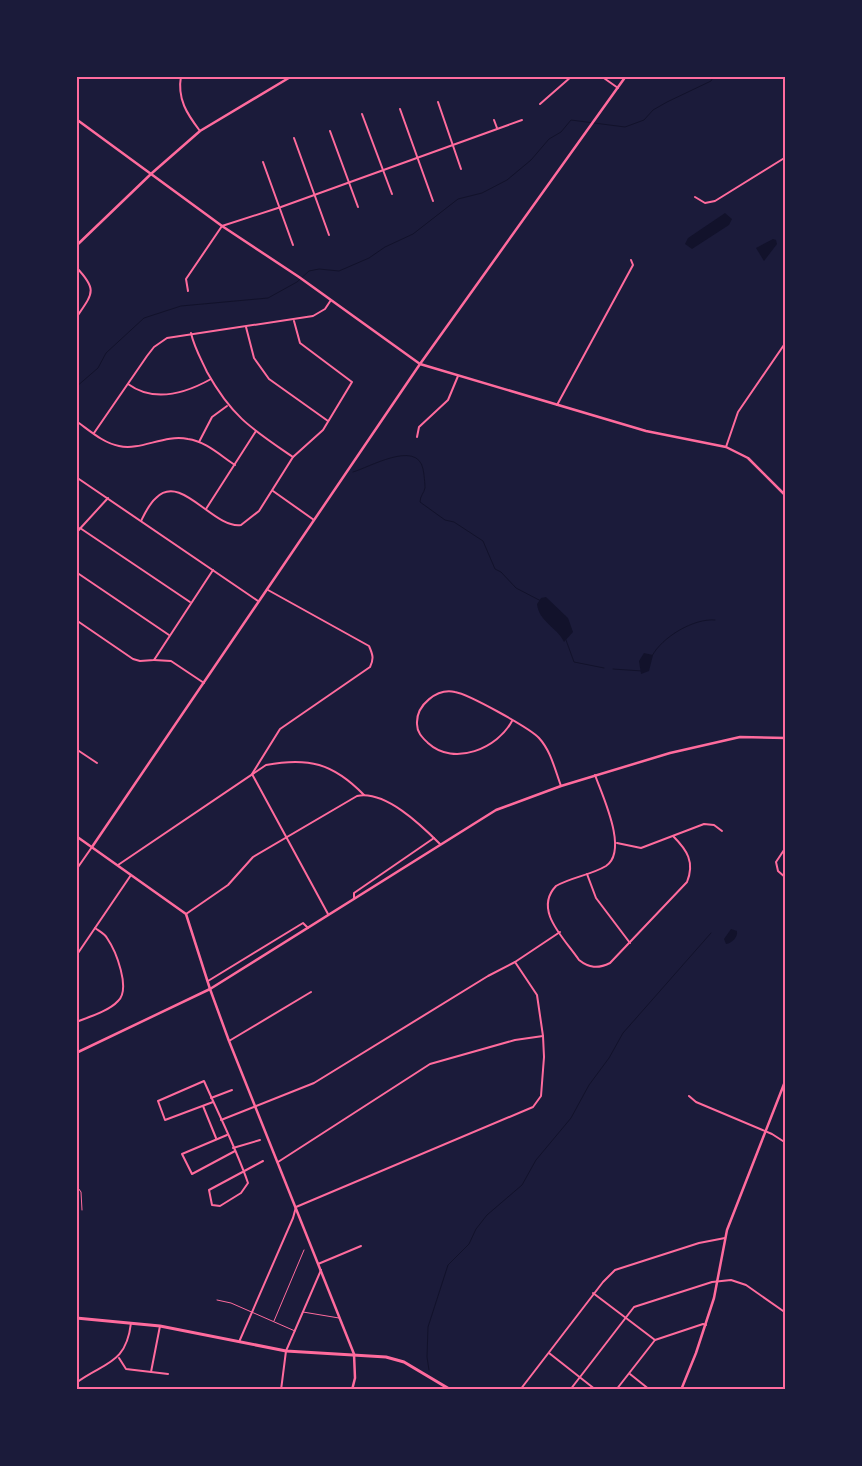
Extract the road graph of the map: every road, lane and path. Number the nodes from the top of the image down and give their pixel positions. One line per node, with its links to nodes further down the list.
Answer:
1 (181, 76): 18 (street)
2 (292, 76): 18 (street)
3 (572, 76): 10 (street)
4 (601, 76): 8 (street)
5 (626, 76): 8 (street)
6 (784, 76): 7 (street)
7 (786, 80)
8 (618, 88): 47 (street)
9 (438, 102): 20 (street)
10 (540, 104)
11 (400, 109): 21 (street)
12 (362, 114): 24 (street)
13 (76, 119): 26 (street)
14 (494, 120): 16 (street)
15 (522, 120): 16 (street)
16 (497, 128): 20 (street)
17 (330, 131): 27 (street)
18 (200, 132): 26 (street)
19 (294, 138): 28 (street)
20 (452, 143): 21 (street); 25 (street)
21 (417, 156): 24 (street); 31 (street)
22 (786, 157): 30 (street)
23 (263, 162): 32 (street)
24 (384, 168): 27 (street); 29 (street)
25 (462, 169)
26 (152, 173): 34 (street); 37 (street)
27 (349, 181): 28 (street); 33 (street)
28 (314, 194): 32 (street); 35 (street)
29 (392, 194)
30 (695, 197)
31 (433, 200)
32 (281, 207): 34 (street); 36 (street)
33 (358, 207)
34 (222, 226): 40 (street); 41 (street)
35 (330, 235)
36 (294, 245)
37 (76, 246)
38 (631, 260): 51 (street)
39 (76, 267): 42 (street)
40 (188, 292)
41 (331, 300): 43 (street); 47 (street)
42 (76, 318)
43 (294, 321): 44 (street); 54 (street)
44 (246, 327): 45 (street); 54 (street)
45 (191, 333): 49 (street); 50 (street)
46 (786, 342): 59 (street)
47 (420, 364): 48 (street); 67 (street)
48 (458, 376): 51 (street); 57 (street)
49 (211, 378): 50 (street); 52 (street)
50 (128, 384): 56 (street)
51 (557, 405): 59 (street)
52 (227, 406): 55 (street); 58 (street)
53 (76, 421): 56 (street)
54 (328, 421): 60 (street)
55 (256, 431): 60 (street); 61 (street)
56 (94, 433): 58 (street)
57 (417, 437)
58 (199, 442): 61 (street)
59 (726, 447): 64 (street)
60 (293, 457): 63 (street)
61 (235, 465): 66 (street)
62 (76, 477): 65 (street)
63 (273, 491): 66 (street); 67 (street)
64 (786, 496)
65 (108, 498): 68 (street); 69 (street)
66 (206, 509): 68 (street)
67 (314, 520): 73 (street)
68 (141, 521): 71 (street)
69 (80, 528): 70 (street); 75 (street)
70 (76, 532)
71 (213, 570): 74 (street); 75 (street)
72 (76, 572): 77 (street)
73 (268, 590): 74 (street); 84 (street)
74 (260, 601): 79 (street)
75 (191, 603): 77 (street)
76 (76, 620): 78 (street)
77 (169, 635): 78 (street)
78 (154, 660): 79 (street)
79 (204, 683): 95 (street)
80 (512, 721): 80 (street); 86 (street)
81 (786, 738): 85 (street)
82 (76, 749): 83 (street)
83 (97, 763)
84 (252, 774): 87 (street); 91 (street); 97 (street)
85 (595, 775): 86 (street); 93 (street)
86 (561, 786): 94 (street)
87 (364, 794): 91 (street); 92 (street)
88 (722, 831): 90 (street)
89 (76, 836): 95 (street)
90 (673, 836): 93 (street); 108 (street)
91 (286, 838): 103 (street); 104 (street)
92 (434, 838): 94 (street); 102 (street)
93 (617, 843): 99 (street)
94 (440, 844): 102 (street)
95 (92, 847): 97 (street); 98 (street)
96 (786, 847): 101 (street)
97 (118, 865): 100 (street)
98 (76, 870)
99 (587, 874): 107 (street); 108 (street)
100 (132, 875): 103 (street); 105 (street)
101 (786, 878)
102 (354, 900): 104 (street)
103 (186, 914): 111 (street)
104 (329, 916): 106 (street)
105 (95, 928): 109 (street); 114 (street)
106 (308, 928): 111 (street); 112 (street)
107 (560, 932): 108 (street); 110 (street)
108 (630, 943)
109 (76, 956)
110 (515, 962): 115 (street); 124 (street)
111 (208, 981): 112 (street)
112 (210, 989): 116 (street); 117 (street)
113 (310, 992): 116 (street)
114 (76, 1022)
115 (543, 1036): 134 (street); 137 (street)
116 (228, 1041): 124 (street)
117 (76, 1053)
118 (786, 1079): 126 (street)
119 (232, 1090): 121 (street)
120 (689, 1096): 126 (street)
121 (211, 1098): 122 (street); 123 (street)
122 (213, 1102): 123 (street); 125 (street)
123 (203, 1106): 128 (street)
124 (255, 1106): 125 (street); 134 (street)
125 (221, 1120): 127 (street)
126 (765, 1131): 130 (street); 139 (street)
127 (227, 1135): 128 (street); 131 (street)
128 (216, 1140): 132 (street)
129 (260, 1140): 131 (street)
130 (786, 1143)
131 (233, 1148): 132 (street)
132 (235, 1151): 135 (street)
133 (263, 1161): 135 (street)
134 (278, 1162): 137 (street)
135 (243, 1170): 135 (street)
136 (76, 1185): 138 (lane)
137 (296, 1207): 142 (street); 148 (street)
138 (82, 1210)
139 (725, 1238): 144 (street); 145 (street)
140 (362, 1246): 142 (street)
141 (304, 1250): 153 (lane)
142 (318, 1264): 143 (street)
143 (320, 1270): 147 (street); 151 (street)
144 (717, 1281): 149 (street); 152 (street); 155 (street)
145 (593, 1293): 152 (street); 161 (street)
146 (216, 1300): 148 (lane)
147 (303, 1312): 151 (lane); 157 (street)
148 (254, 1313): 153 (lane); 159 (street)
149 (786, 1313)
150 (76, 1318): 154 (main road)
151 (339, 1318): 162 (street)
152 (626, 1318): 158 (street); 167 (street)
153 (274, 1322): 157 (lane)
154 (131, 1323): 156 (main road); 163 (street)
155 (706, 1325): 158 (street); 177 (street)
156 (160, 1326): 159 (main road); 164 (street)
157 (295, 1331): 160 (street)
158 (655, 1340): 166 (street)
159 (240, 1342): 160 (main road)
160 (286, 1351): 162 (main road); 170 (street)
161 (548, 1353): 167 (street); 172 (street)
162 (354, 1354): 169 (main road); 171 (street)
163 (119, 1357): 164 (street); 168 (street)
164 (151, 1372): 165 (street)
165 (168, 1374)
166 (630, 1374): 175 (street); 176 (street)
167 (580, 1377): 173 (street); 174 (street)
168 (76, 1383)
169 (449, 1389)
170 (281, 1390)
171 (352, 1390)
172 (520, 1390)
173 (570, 1390)
174 (596, 1390)
175 (616, 1390)
176 (650, 1390)
177 (681, 1390)

